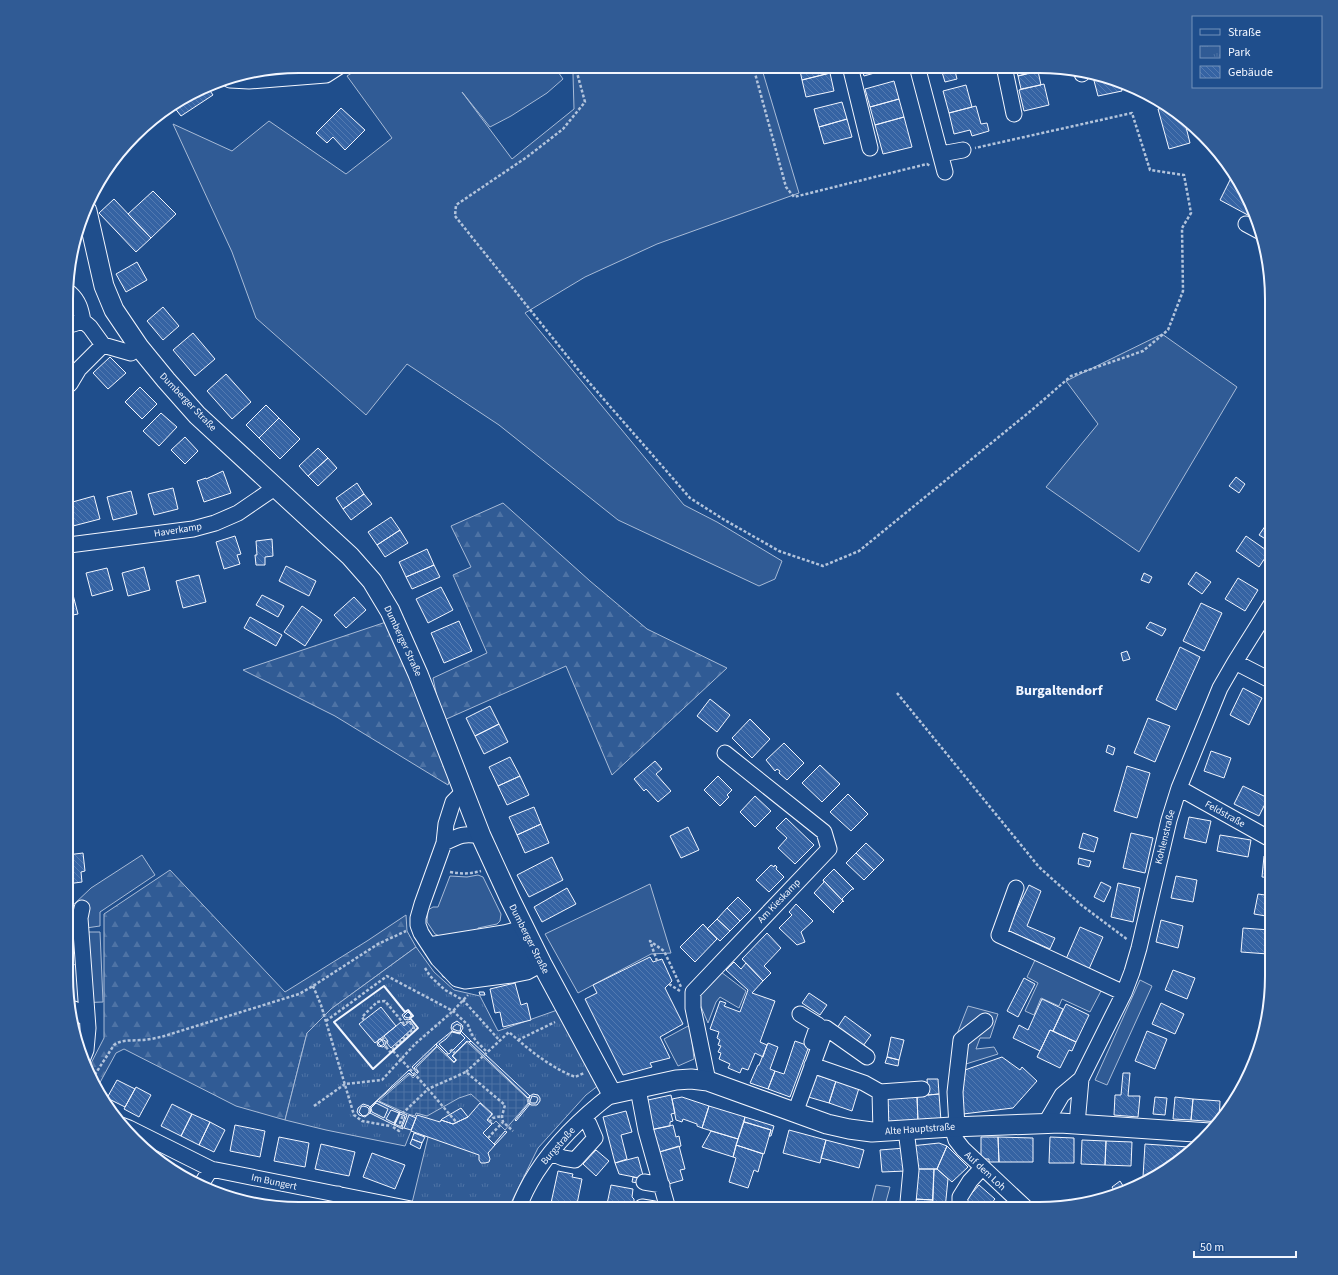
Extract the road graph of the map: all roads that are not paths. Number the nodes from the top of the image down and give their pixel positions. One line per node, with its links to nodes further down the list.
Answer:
1 (329, 73): 5 (street)
2 (852, 73): 7 (street)
3 (919, 73): 9 (street)
4 (1005, 73): 6 (street)
5 (241, 81)
6 (1014, 114)
7 (870, 148)
8 (963, 150): 9 (street)
9 (941, 154): 10 (street)
10 (945, 172)
11 (1246, 224): 13 (street)
12 (86, 228): 17 (main road, Dumberger Straße)
13 (1254, 229)
14 (73, 296): 15 (street)
15 (76, 323): 16 (street)
16 (103, 345): 17 (street); 18 (street)
17 (139, 347): 19 (main road, Dumberger Straße)
18 (73, 379)
19 (276, 486): 20 (street, Haverkamp); 26 (main road, Dumberger Straße)
20 (73, 545)
21 (1265, 614): 22 (street, Kohlenstraße)
22 (1235, 662): 23 (street); 25 (street, Kohlenstraße)
23 (1265, 677)
24 (725, 753): 44 (street, Am Kieskamp)
25 (1179, 788): 28 (street, Feldstraße); 35 (street, Kohlenstraße)
26 (463, 792): 27 (main road, Dumberger Straße); 29 (street)
27 (481, 836): 29 (street); 33 (main road, Dumberger Straße)
28 (1265, 836)
29 (444, 844): 32 (street)
30 (1016, 888): 35 (street)
31 (82, 908): 38 (street)
32 (429, 945): 33 (street); 34 (street)
33 (533, 946): 34 (street); 34 (street); 48 (main road, Dumberger Straße)
34 (438, 959)
35 (1124, 993): 43 (street, Kohlenstraße)
36 (76, 1010): 38 (street)
37 (800, 1014): 49 (street)
38 (87, 1019): 40 (street)
39 (985, 1021): 53 (street)
40 (86, 1051)
41 (867, 1057): 42 (street)
42 (812, 1065): 47 (street); 49 (street)
43 (1081, 1079): 51 (street, Kohlenstraße); 52 (street, Kohlenstraße)
44 (708, 1081): 45 (main road, Alte Hauptstraße); 49 (main road, Alte Hauptstraße)
45 (638, 1089): 48 (main road, Alte Hauptstraße); 63 (street)
46 (922, 1090): 47 (street)
47 (880, 1092): 56 (street)
48 (612, 1094): 50 (street, Burgstraße)
49 (792, 1112): 56 (main road, Alte Hauptstraße)
50 (584, 1118): 58 (street, Burgstraße); 58 (street)
51 (1045, 1124): 52 (main road, Alte Hauptstraße); 53 (main road, Alte Hauptstraße)
52 (1077, 1124): 57 (main road, Alte Hauptstraße)
53 (954, 1127): 55 (main road, Alte Hauptstraße); 59 (street, Auf dem Loh)
54 (134, 1130): 60 (street, Im Bungert)
55 (906, 1130): 56 (main road, Alte Hauptstraße); 68 (street)
56 (881, 1132)
57 (1202, 1132)
58 (551, 1153): 66 (street, Burgstraße)
59 (982, 1168): 69 (street); 70 (street, Auf dem Loh)
60 (211, 1169): 61 (street); 64 (street, Im Bungert)
61 (203, 1181)
62 (644, 1182): 63 (street)
63 (662, 1185): 67 (street)
64 (336, 1201): 65 (street, Im Bungert)
65 (347, 1202)
66 (521, 1202)
67 (666, 1202)
68 (908, 1202)
69 (960, 1202)
70 (1020, 1202)

